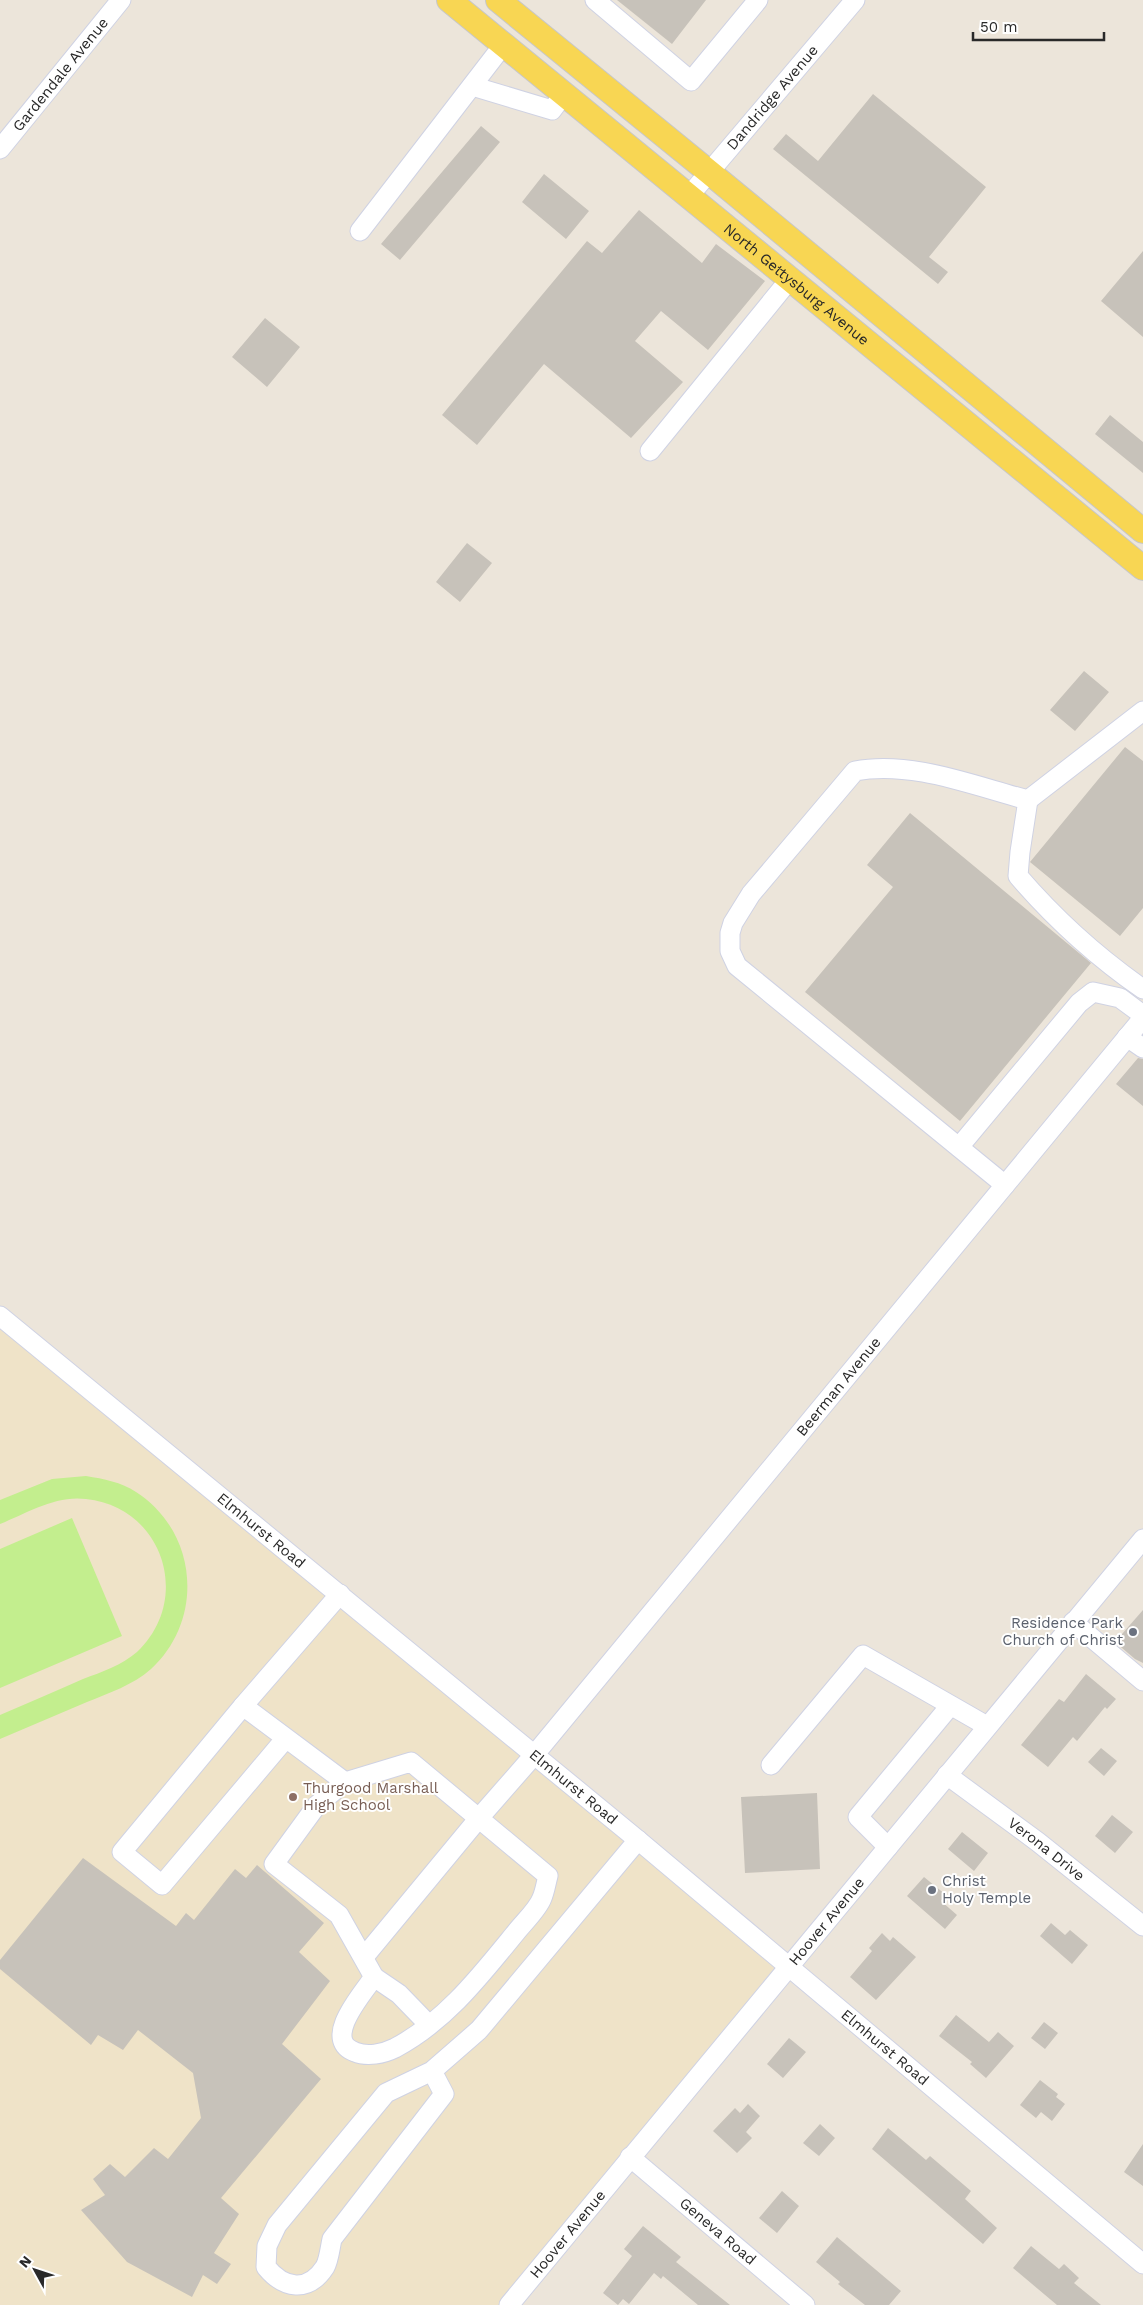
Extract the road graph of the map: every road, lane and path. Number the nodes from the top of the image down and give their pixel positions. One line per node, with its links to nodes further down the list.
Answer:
1 (121, 0): 10 (street, Gardendale Avenue)
2 (449, 0): 7 (main road, North Gettysburg Avenue)
3 (498, 0): 11 (main road, North Gettysburg Avenue)
4 (595, 0): 5 (street)
5 (758, 0)
6 (855, 0): 11 (street, Dandridge Avenue)
7 (504, 44): 8 (street); 9 (main road, North Gettysburg Avenue)
8 (472, 86): 9 (street); 13 (street)
9 (564, 94): 12 (main road, North Gettysburg Avenue)
10 (0, 149)
11 (709, 172): 12 (street, Dandridge Avenue); 16 (main road, North Gettysburg Avenue)
12 (689, 196): 14 (main road, North Gettysburg Avenue)
13 (360, 231)
14 (790, 279): 15 (street); 17 (main road, North Gettysburg Avenue)
15 (650, 451)
16 (1143, 531)
17 (1141, 563)
18 (1143, 711): 19 (street)
19 (1028, 800): 20 (street); 24 (street)
20 (1143, 989)
21 (1143, 1016): 22 (street, Beerman Avenue); 24 (street)
22 (1127, 1037): 23 (street); 25 (street, Beerman Avenue)
23 (1143, 1048)
24 (959, 1147): 25 (street)
25 (1005, 1185): 35 (street, Beerman Avenue)
26 (0, 1316): 28 (street, Elmhurst Road)
27 (1143, 1539): 29 (street, Hoover Avenue)
28 (340, 1594): 31 (street); 35 (street, Elmhurst Road)
29 (1073, 1622): 30 (street); 33 (street, Hoover Avenue)
30 (1143, 1681)
31 (243, 1706): 34 (street); 34 (street)
32 (950, 1706): 33 (street); 36 (street); 41 (street)
33 (988, 1726): 37 (street, Hoover Avenue)
34 (286, 1738): 38 (street)
35 (535, 1754): 39 (street, Beerman Avenue); 40 (street, Elmhurst Road)
36 (771, 1765)
37 (947, 1775): 41 (street, Hoover Avenue); 42 (street, Verona Drive)
38 (345, 1782): 39 (street); 43 (street)
39 (479, 1818): 43 (street, Beerman Avenue); 46 (street)
40 (638, 1840): 44 (street, Elmhurst Road); 47 (street)
41 (888, 1847): 44 (street, Hoover Avenue)
42 (1143, 1926)
43 (364, 1957): 45 (street)
44 (790, 1966): 48 (street, Hoover Avenue); 49 (street, Elmhurst Road)
45 (374, 1977): 46 (street); 46 (street)
46 (429, 2025)
47 (432, 2071): 47 (street)
48 (630, 2157): 50 (street, Hoover Avenue); 51 (street, Geneva Road)
49 (1143, 2264)
50 (509, 2305)
51 (804, 2305)

